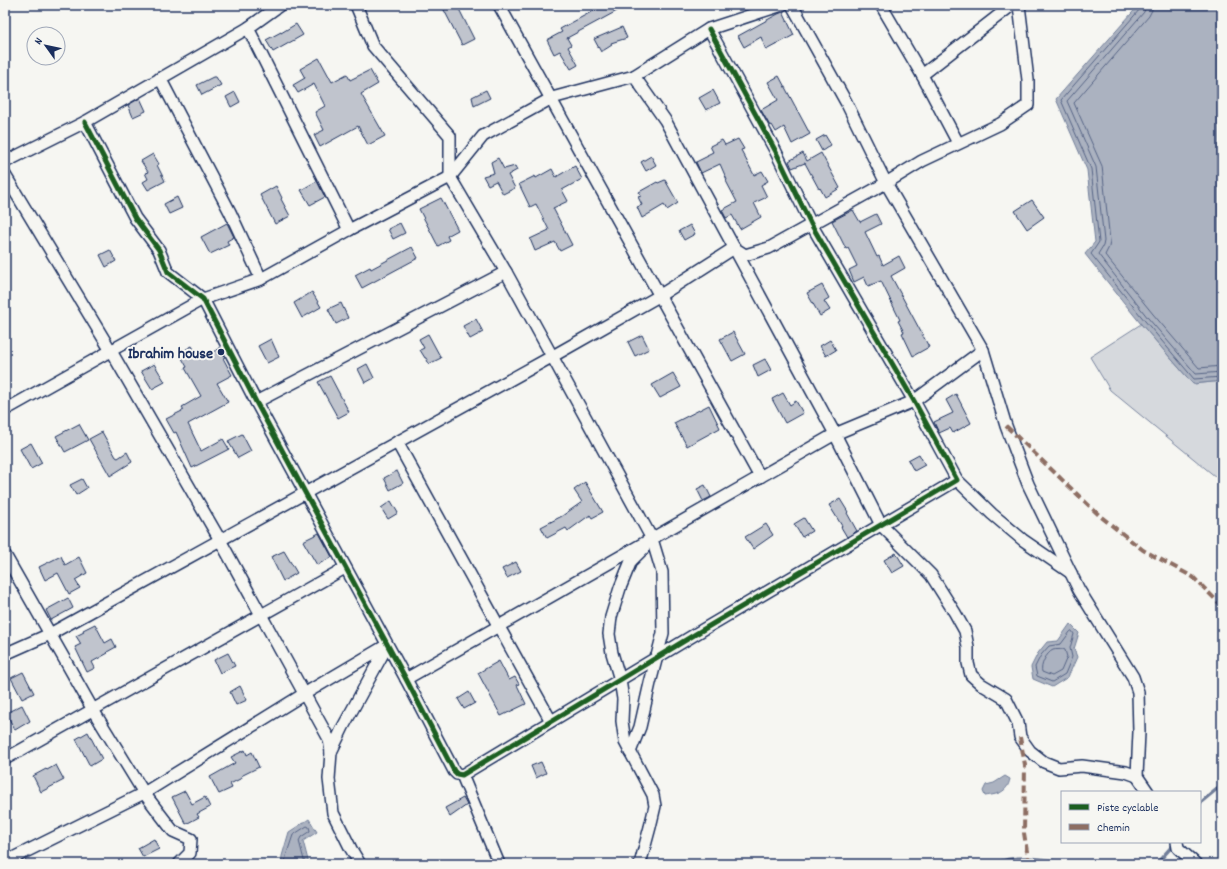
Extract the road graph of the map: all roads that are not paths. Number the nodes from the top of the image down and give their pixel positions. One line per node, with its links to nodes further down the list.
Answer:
1 (280, 5): 9 (street)
2 (356, 5): 19 (street)
3 (782, 5): 10 (street)
4 (792, 5): 20 (street)
5 (881, 5): 11 (street)
6 (1012, 5): 11 (street)
7 (1019, 5): 16 (street)
8 (504, 7): 14 (street)
9 (248, 28): 13 (street); 22 (street)
10 (709, 29): 12 (street); 21 (street)
11 (922, 75): 16 (street)
12 (634, 76): 14 (street); 23 (street)
13 (160, 78): 15 (street); 25 (street)
14 (552, 98): 19 (street); 26 (street)
15 (85, 122): 17 (street); 27 (street)
16 (958, 143): 20 (street)
17 (5, 162)
18 (5, 175): 29 (street)
19 (450, 176): 22 (street); 24 (street)
20 (886, 183): 21 (street); 28 (street)
21 (811, 224): 23 (street); 31 (street)
22 (349, 230): 25 (street)
23 (734, 248): 26 (street); 34 (street)
24 (506, 272): 30 (street); 32 (street)
25 (261, 279): 27 (street)
26 (659, 296): 30 (street); 36 (street)
27 (203, 299): 29 (street); 32 (street)
28 (983, 350): 31 (street); 44 (street)
29 (111, 351): 33 (street); 41 (street)
30 (553, 356): 35 (street); 40 (street)
31 (914, 401): 34 (street); 37 (street)
32 (256, 402): 38 (street)
33 (5, 410)
34 (835, 434): 36 (street); 39 (street)
35 (397, 442): 38 (street); 46 (street)
36 (760, 477): 40 (street)
37 (957, 480): 39 (street); 44 (street)
38 (305, 493): 41 (street); 43 (street)
39 (881, 525): 50 (street); 60 (street)
40 (652, 539): 46 (street); 50 (street); 52 (street)
41 (220, 540): 45 (street); 47 (street)
42 (5, 556): 47 (street)
43 (345, 568): 45 (street); 48 (street)
44 (1072, 574): 60 (street)
45 (261, 615): 53 (street); 54 (street)
46 (499, 626): 51 (street); 55 (street)
47 (50, 634): 49 (street); 54 (street)
48 (387, 645): 51 (street); 53 (street); 56 (street)
49 (5, 654)
50 (657, 658): 52 (street); 57 (street)
51 (406, 679): 59 (street)
52 (620, 680): 55 (street); 57 (street)
53 (304, 694): 56 (street); 62 (street)
54 (93, 710): 58 (street); 62 (street)
55 (551, 721): 59 (street)
56 (331, 752): 66 (street)
57 (630, 752): 68 (street)
58 (5, 759)
59 (462, 776): 67 (street)
60 (1137, 776): 61 (street)
61 (1147, 791)
62 (144, 793): 64 (street); 65 (street)
63 (1177, 843): 69 (street)
64 (5, 862)
65 (179, 864)
66 (360, 864)
67 (499, 864)
68 (640, 864)
69 (1196, 864)

